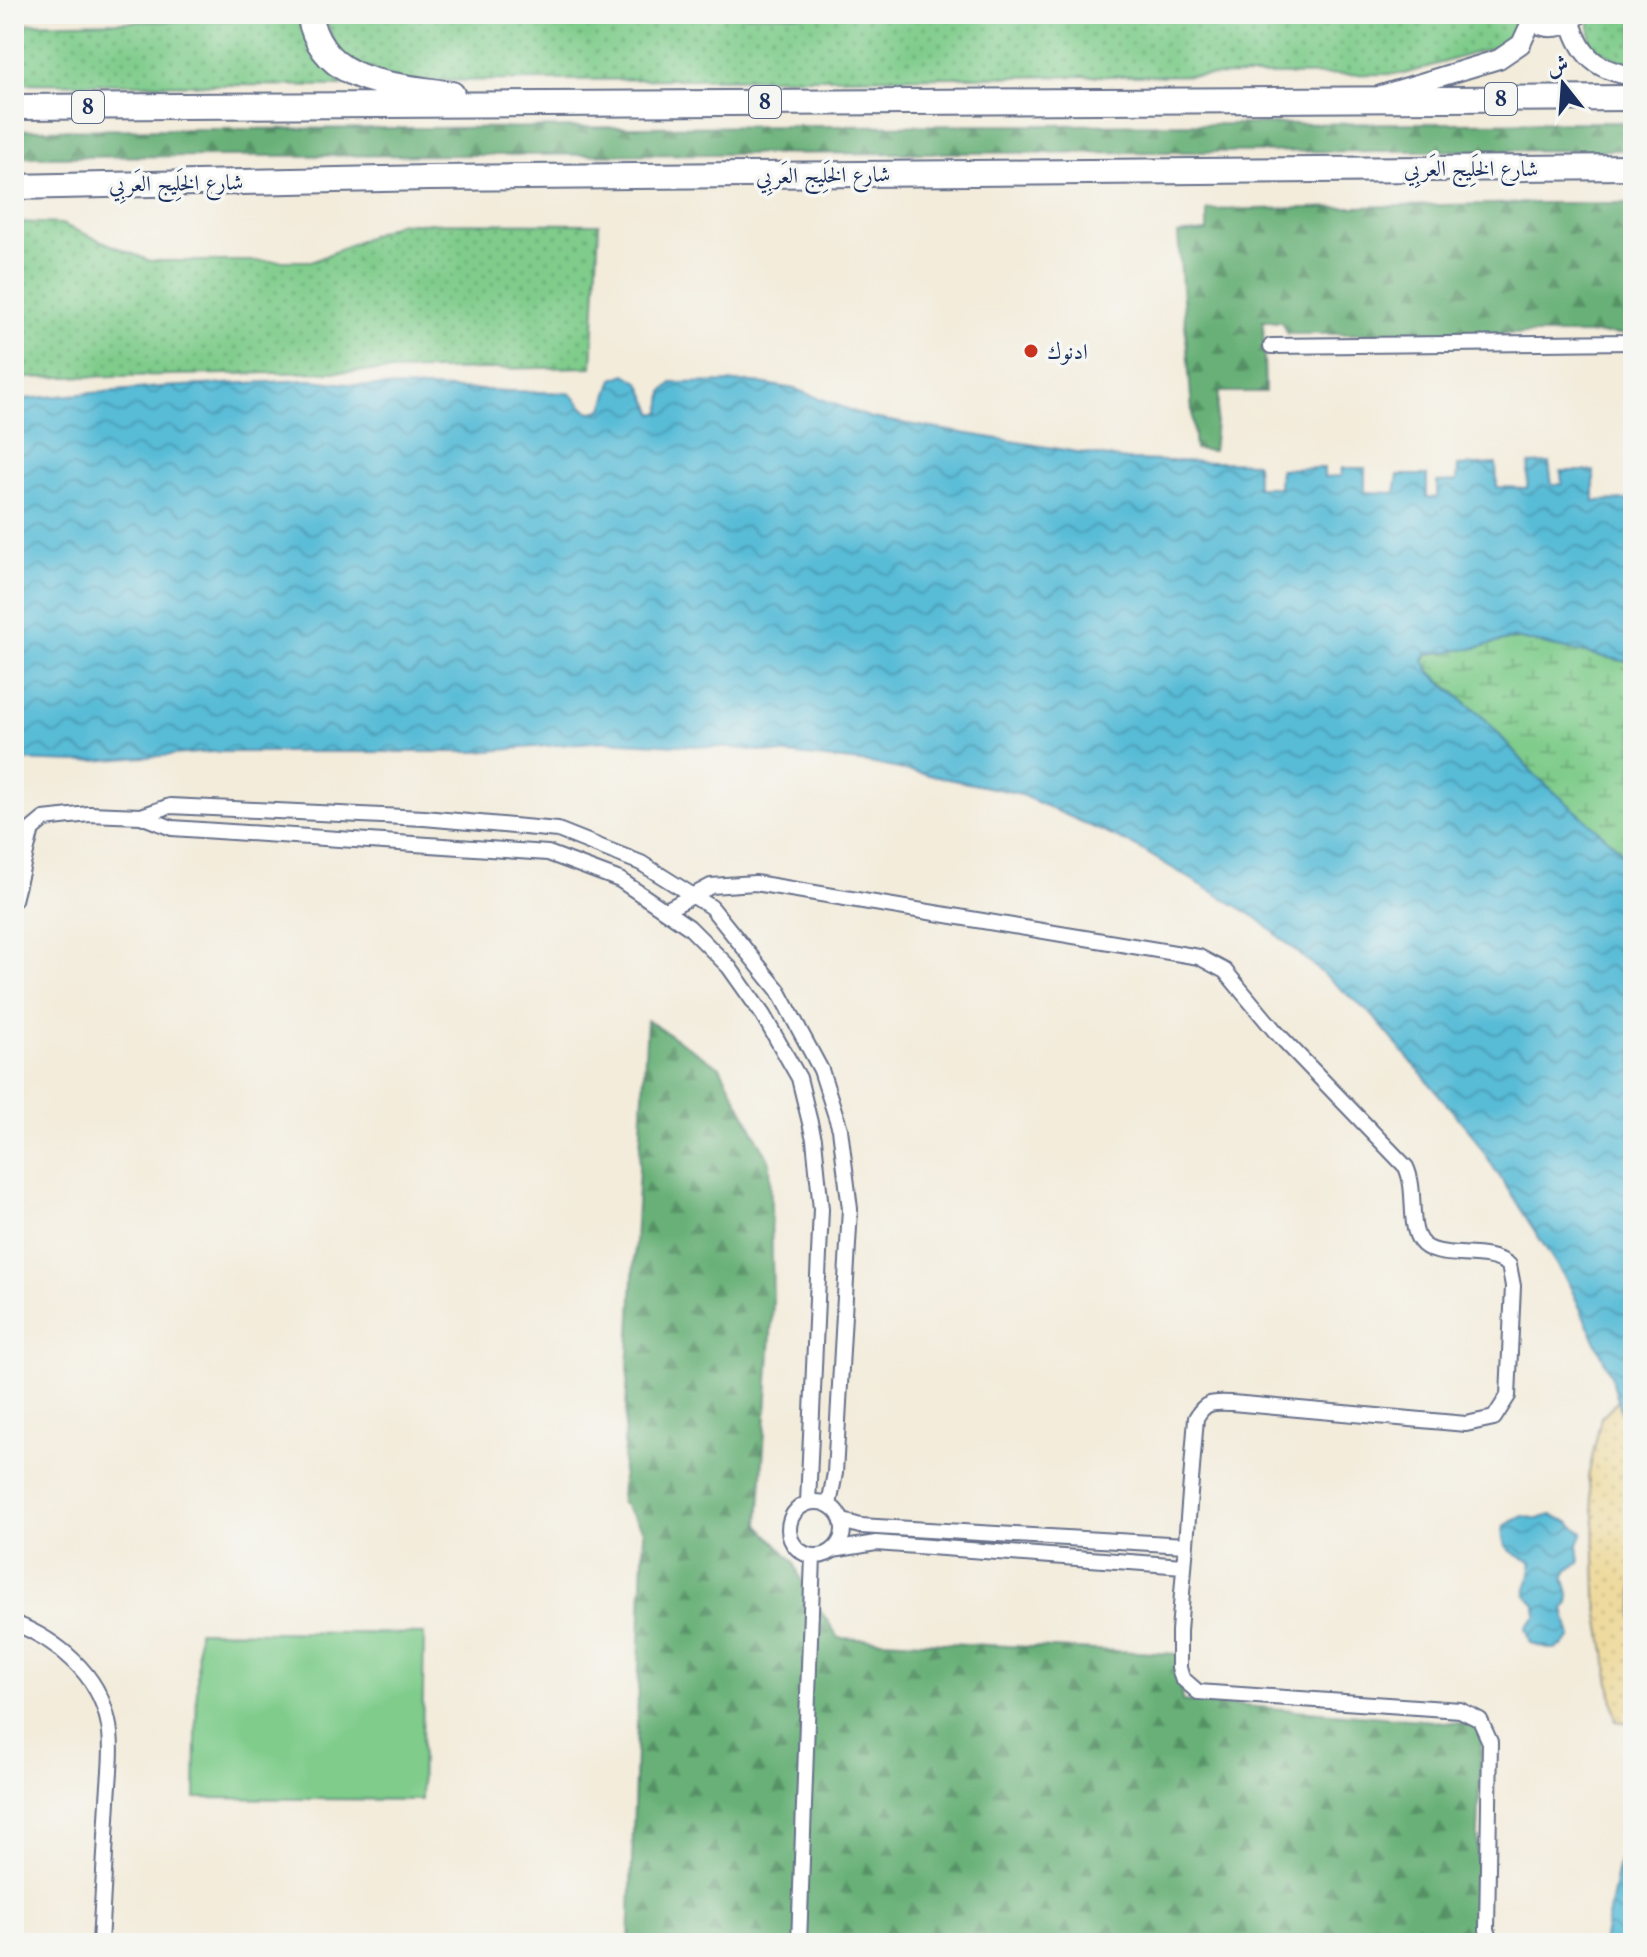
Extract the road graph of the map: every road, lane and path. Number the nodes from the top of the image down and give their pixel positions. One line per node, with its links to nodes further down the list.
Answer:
1 (309, 14): 7 (highway)
2 (1530, 17): 3 (main road); 6 (main road)
3 (1575, 18): 4 (main road)
4 (1633, 76)
5 (1633, 98): 6 (highway, 8)
6 (1369, 99): 7 (highway, 8)
7 (518, 104): 8 (highway, 8)
8 (14, 107)
9 (1633, 167): 10 (highway, شارع الخَلِيج العَربِي)
10 (14, 187)
11 (1633, 342): 12 (street)
12 (1271, 346)
13 (141, 816): 14 (street); 15 (street); 16 (street)
14 (691, 893): 16 (street); 18 (street); 20 (street)
15 (14, 900)
16 (666, 910): 17 (street)
17 (808, 1503): 18 (street); 22 (street)
18 (829, 1505): 19 (street)
19 (843, 1521): 20 (street); 21 (street)
20 (1185, 1545): 23 (street)
21 (833, 1550): 22 (street); 23 (street)
22 (813, 1556): 26 (street)
23 (1183, 1566): 27 (street)
24 (14, 1623): 25 (street)
25 (100, 1943)
26 (799, 1943)
27 (1492, 1943)

